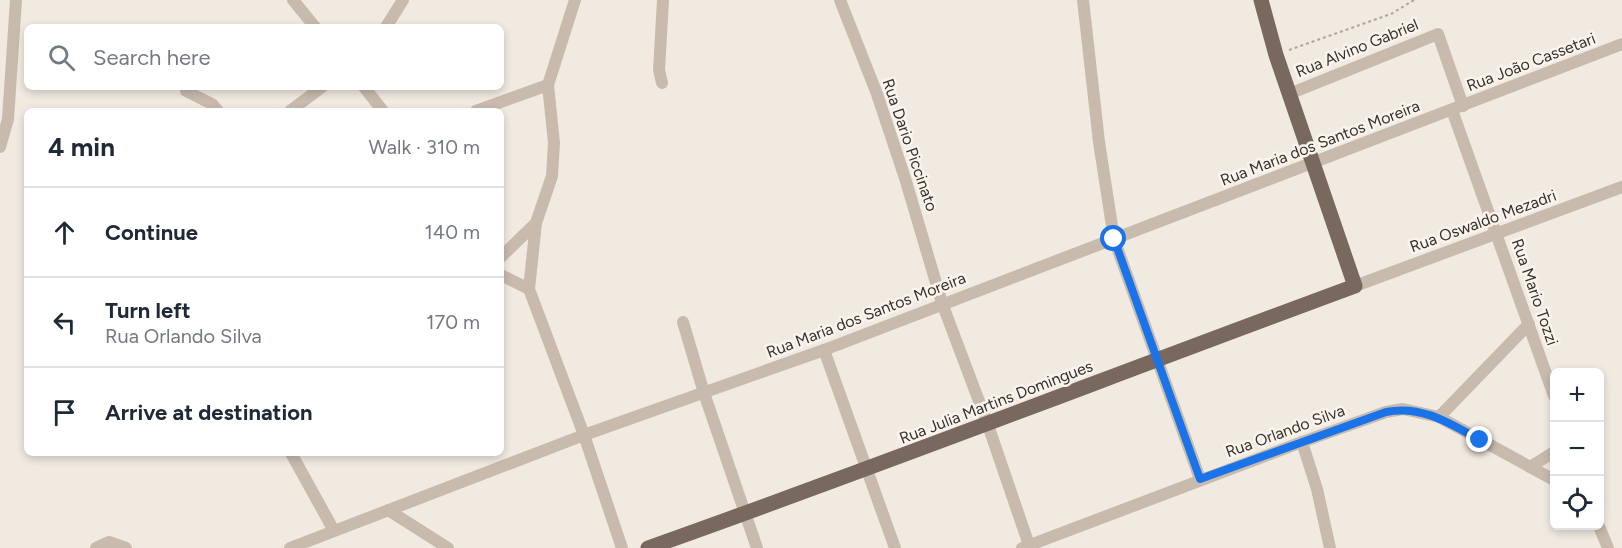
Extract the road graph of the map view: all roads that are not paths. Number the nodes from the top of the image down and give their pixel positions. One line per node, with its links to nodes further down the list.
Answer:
1 (16, 0): 24 (street)
2 (293, 0): 9 (street)
3 (403, 0): 10 (street)
4 (575, 0): 14 (street)
5 (663, 0): 13 (street)
6 (840, 0): 34 (street, Rua Dario Piccinato)
7 (1083, 0): 29 (street)
8 (1261, 0): 18 (main road)
9 (313, 24)
10 (388, 24)
11 (1438, 34): 18 (street, Rua Alvino Gabriel); 23 (street, Rua Mario Tozzi)
12 (1622, 44): 23 (street, Rua João Cassetari)
13 (662, 83)
14 (548, 85): 22 (street); 27 (street)
15 (318, 90): 20 (street)
16 (366, 90): 21 (street)
17 (186, 91): 19 (street)
18 (1289, 94): 25 (main road)
19 (215, 108)
20 (294, 108)
21 (381, 108)
22 (484, 108)
23 (1458, 108): 25 (street, Rua Maria dos Santos Moreira); 28 (street, Rua Mario Tozzi)
24 (0, 147)
25 (1313, 164): 29 (street, Rua Maria dos Santos Moreira); 32 (main road)
26 (1622, 187): 28 (street, Rua Oswaldo Mezadri)
27 (536, 223): 30 (street); 33 (street)
28 (1497, 233): 32 (street, Rua Oswaldo Mezadri); 36 (street, Rua Mario Tozzi)
29 (1114, 239): 34 (street, Rua Maria dos Santos Moreira); 38 (street)
30 (504, 254)
31 (504, 276): 33 (street)
32 (1355, 286): 38 (main road, Rua Julia Martins Domingues)
33 (529, 289): 43 (street)
34 (942, 303): 37 (street, Rua Maria dos Santos Moreira); 42 (street, Rua Dario Piccinato)
35 (683, 322): 40 (street)
36 (1529, 324): 39 (street, Rua Mario Tozzi); 41 (street)
37 (824, 350): 40 (street, Rua Maria dos Santos Moreira); 48 (street)
38 (1157, 359): 42 (main road, Rua Julia Martins Domingues); 50 (street)
39 (1550, 384)
40 (704, 393): 43 (street, Rua Maria dos Santos Moreira); 52 (street)
41 (1438, 417): 44 (street, Rua Orlando Silva); 47 (street, Rua Orlando Silva)
42 (988, 425): 48 (main road, Rua Julia Martins Domingues); 55 (street, Rua Dario Piccinato)
43 (584, 435): 51 (street, Rua Maria dos Santos Moreira); 60 (street)
44 (1302, 442): 50 (street, Rua Orlando Silva); 64 (street)
45 (1550, 454): 47 (street)
46 (293, 456): 53 (street)
47 (1530, 467): 49 (street, Rua Orlando Silva)
48 (867, 470): 52 (main road, Rua Julia Martins Domingues); 63 (street)
49 (1550, 478)
50 (1200, 479): 55 (street, Rua Orlando Silva)
51 (388, 510): 53 (street, Rua Maria dos Santos Moreira); 59 (street)
52 (746, 513): 61 (main road, Rua Julia Martins Domingues); 62 (street)
53 (333, 529): 58 (street, Rua Maria dos Santos Moreira)
54 (1601, 530): 65 (street)
55 (1027, 547)
56 (96, 548): 57 (street)
57 (126, 548)
58 (291, 548)
59 (448, 548)
60 (622, 548)
61 (648, 548)
62 (757, 548)
63 (895, 548)
64 (1330, 548)
65 (1608, 548)

